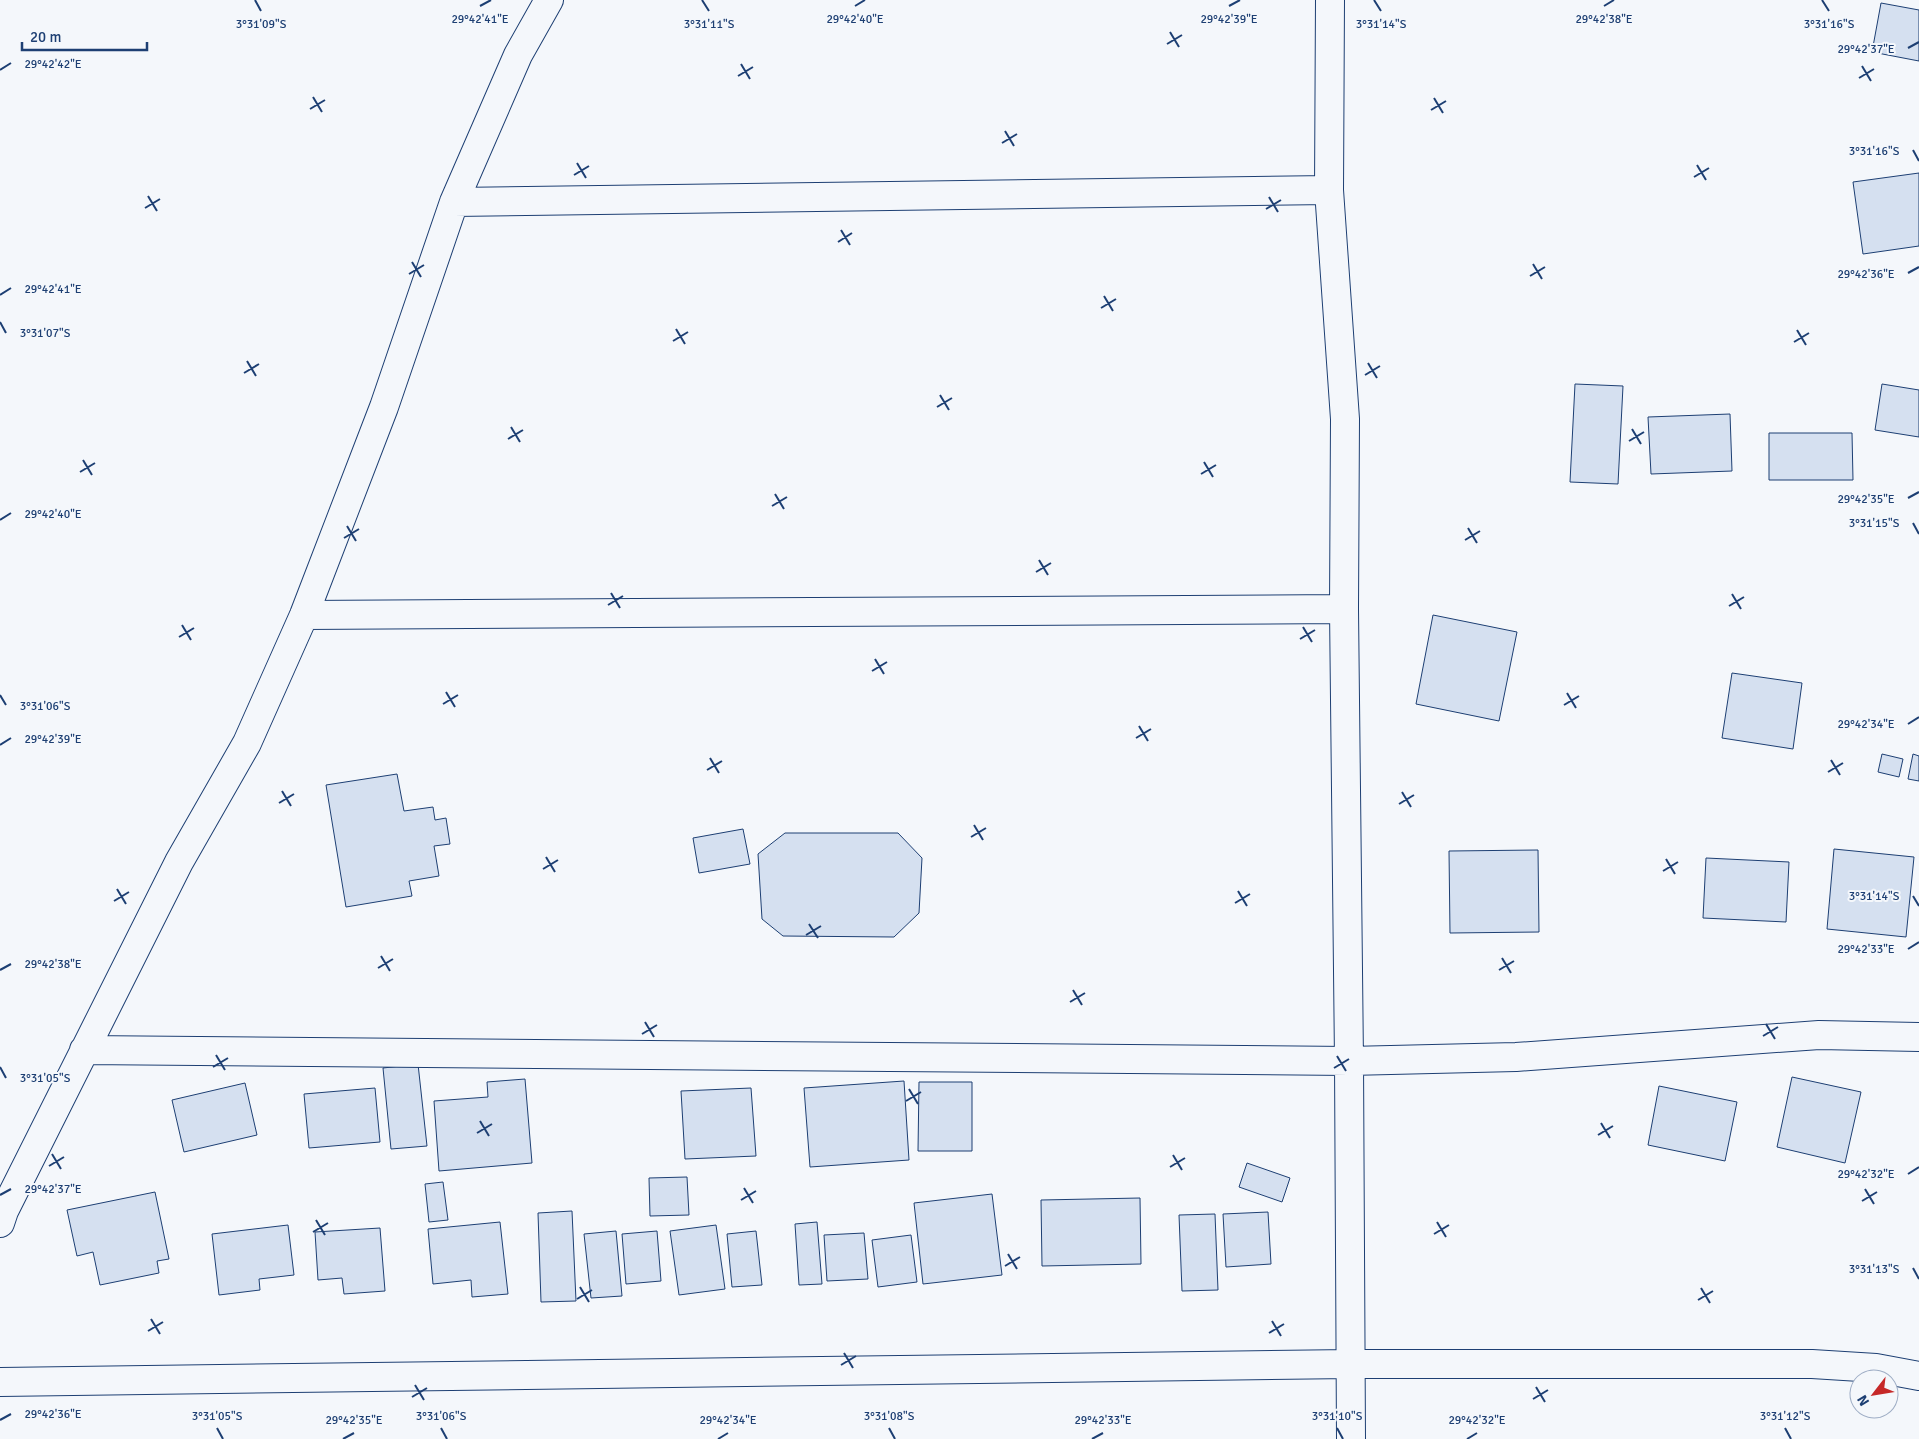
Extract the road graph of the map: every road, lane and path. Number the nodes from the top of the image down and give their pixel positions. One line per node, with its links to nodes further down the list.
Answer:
1 (549, 0): 4 (street)
2 (1330, 0): 3 (street)
3 (1329, 190): 4 (street); 5 (street)
4 (454, 202): 6 (street)
5 (1344, 609): 6 (street); 9 (street)
6 (304, 615): 8 (street)
7 (1919, 1036): 9 (street)
8 (84, 1050): 9 (street); 10 (street)
9 (1349, 1061): 11 (street)
10 (0, 1223)
11 (1350, 1364): 12 (street); 13 (street); 14 (street)
12 (1919, 1376)
13 (0, 1382)
14 (1351, 1439)

